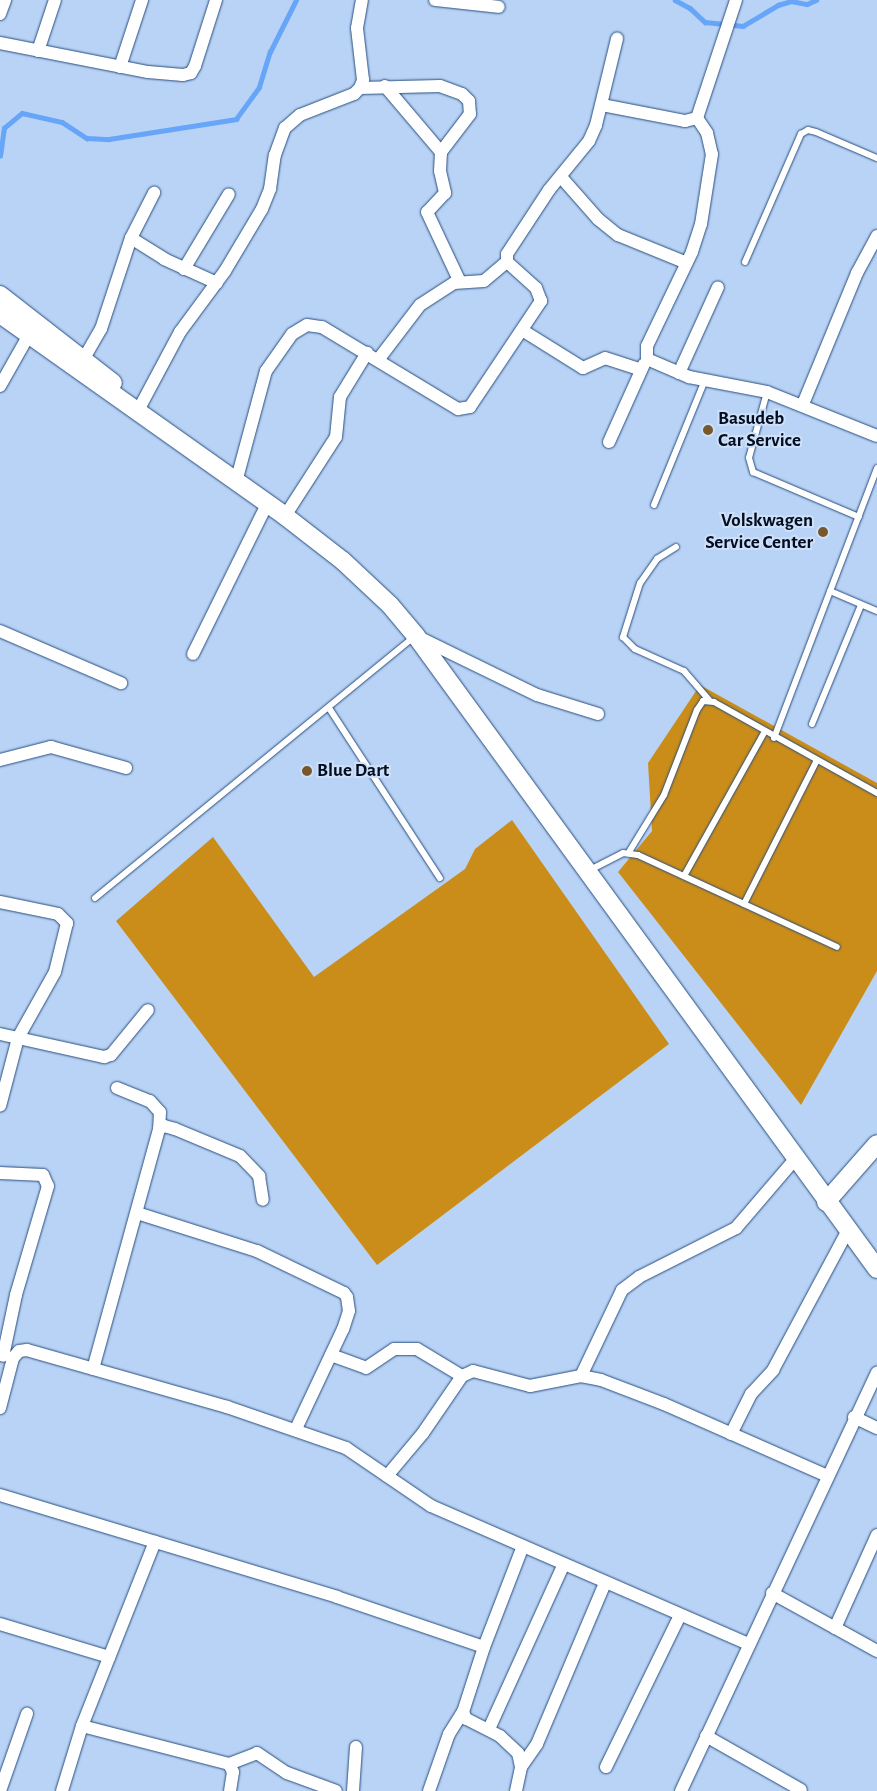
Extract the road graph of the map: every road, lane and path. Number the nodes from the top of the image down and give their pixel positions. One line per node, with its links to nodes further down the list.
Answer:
1 (5, 0): 9 (street)
2 (55, 0): 12 (street)
3 (142, 0): 13 (street)
4 (216, 0): 13 (street)
5 (362, 0): 15 (street)
6 (435, 0): 8 (street)
7 (736, 0): 17 (street)
8 (499, 7)
9 (0, 14)
10 (617, 39): 16 (street)
11 (0, 43): 12 (street)
12 (38, 51): 13 (street)
13 (120, 67)
14 (385, 86): 15 (street); 18 (street); 18 (street)
15 (360, 88): 30 (street)
16 (602, 105): 17 (street); 20 (street)
17 (696, 118): 26 (street)
18 (441, 152): 29 (street)
19 (877, 158): 27 (lane)
20 (561, 177): 25 (street); 26 (street)
21 (154, 193): 24 (street)
22 (229, 194): 28 (street)
23 (877, 236): 46 (street)
24 (131, 238): 28 (street); 39 (street)
25 (507, 262): 29 (street); 36 (street)
26 (687, 262): 40 (street)
27 (745, 262)
28 (184, 269): 30 (street)
29 (460, 282): 38 (street)
30 (217, 283): 45 (street)
31 (718, 287): 41 (street)
32 (0, 295): 39 (main road)
33 (0, 305): 49 (main road)
34 (0, 314): 49 (main road)
35 (0, 321): 37 (main road)
36 (522, 330): 38 (street); 40 (street)
37 (26, 340): 43 (street); 49 (main road)
38 (372, 356): 51 (street); 54 (street)
39 (83, 360): 45 (main road)
40 (644, 365): 41 (street); 48 (street)
41 (679, 374): 42 (street)
42 (705, 380): 44 (street); 53 (lane)
43 (0, 386)
44 (767, 392): 46 (street); 55 (lane)
45 (142, 404): 49 (main road)
46 (803, 404): 47 (street)
47 (877, 436)
48 (609, 442)
49 (206, 461): 51 (main road)
50 (877, 468): 55 (lane)
51 (236, 482): 52 (main road)
52 (267, 504): 54 (main road); 62 (street)
53 (654, 505)
54 (284, 516): 61 (main road)
55 (858, 517): 57 (lane)
56 (676, 546): 64 (lane)
57 (830, 591): 58 (lane); 69 (lane)
58 (862, 605): 59 (lane); 67 (lane)
59 (877, 611)
60 (0, 631): 63 (street)
61 (416, 636): 65 (lane); 66 (street); 75 (main road)
62 (193, 654)
63 (122, 683)
64 (708, 700): 68 (lane); 74 (lane)
65 (328, 708): 77 (lane); 78 (lane)
66 (598, 714)
67 (812, 724)
68 (764, 733): 69 (lane); 76 (lane)
69 (774, 738): 71 (lane)
70 (0, 760): 72 (street)
71 (817, 760): 73 (lane); 80 (lane)
72 (126, 768)
73 (877, 793)
74 (629, 852): 75 (lane); 76 (lane)
75 (587, 872): 89 (main road)
76 (684, 876): 80 (lane)
77 (440, 878)
78 (95, 898)
79 (0, 902): 84 (street)
80 (744, 904): 81 (lane)
81 (837, 947)
82 (148, 1010): 84 (street)
83 (0, 1034): 84 (street)
84 (18, 1038): 86 (street)
85 (117, 1088): 87 (street)
86 (0, 1106)
87 (159, 1129): 91 (street); 93 (street)
88 (877, 1144): 92 (main road)
89 (796, 1158): 92 (main road); 101 (street)
90 (0, 1173): 97 (street)
91 (263, 1200)
92 (826, 1202): 94 (main road)
93 (137, 1213): 96 (street); 98 (street)
94 (848, 1230): 95 (main road); 106 (street)
95 (877, 1269)
96 (331, 1354): 100 (street); 105 (street)
97 (5, 1356): 98 (street); 102 (street)
98 (93, 1369): 105 (street)
99 (877, 1373): 103 (street)
100 (462, 1376): 101 (street); 107 (street)
101 (581, 1376): 106 (street)
102 (0, 1408)
103 (854, 1417): 104 (street); 108 (street)
104 (877, 1428)
105 (296, 1430): 107 (street)
106 (731, 1434): 108 (street)
107 (387, 1476): 112 (street)
108 (827, 1476): 115 (street)
109 (0, 1495): 111 (street)
110 (877, 1536): 118 (street)
111 (155, 1542): 120 (street); 122 (street)
112 (523, 1546): 113 (street); 120 (street)
113 (564, 1564): 114 (street); 126 (street)
114 (605, 1583): 116 (street); 130 (street)
115 (772, 1593): 118 (street); 119 (street)
116 (680, 1614): 119 (street); 131 (street)
117 (0, 1624): 122 (street)
118 (835, 1628): 121 (street)
119 (749, 1644): 127 (street)
120 (484, 1647): 123 (street)
121 (877, 1651)
122 (109, 1656): 125 (street)
123 (463, 1712): 126 (street); 138 (street)
124 (27, 1714): 133 (street)
125 (82, 1726): 129 (street); 134 (street)
126 (490, 1729): 130 (street)
127 (706, 1736): 132 (street); 140 (street)
128 (356, 1746): 137 (street)
129 (229, 1764): 135 (street); 136 (street)
130 (521, 1767): 139 (street)
131 (606, 1767)
132 (801, 1790)
133 (0, 1791)
134 (62, 1791)
135 (230, 1791)
136 (336, 1791)
137 (354, 1791)
138 (428, 1791)
139 (516, 1791)
140 (681, 1791)

